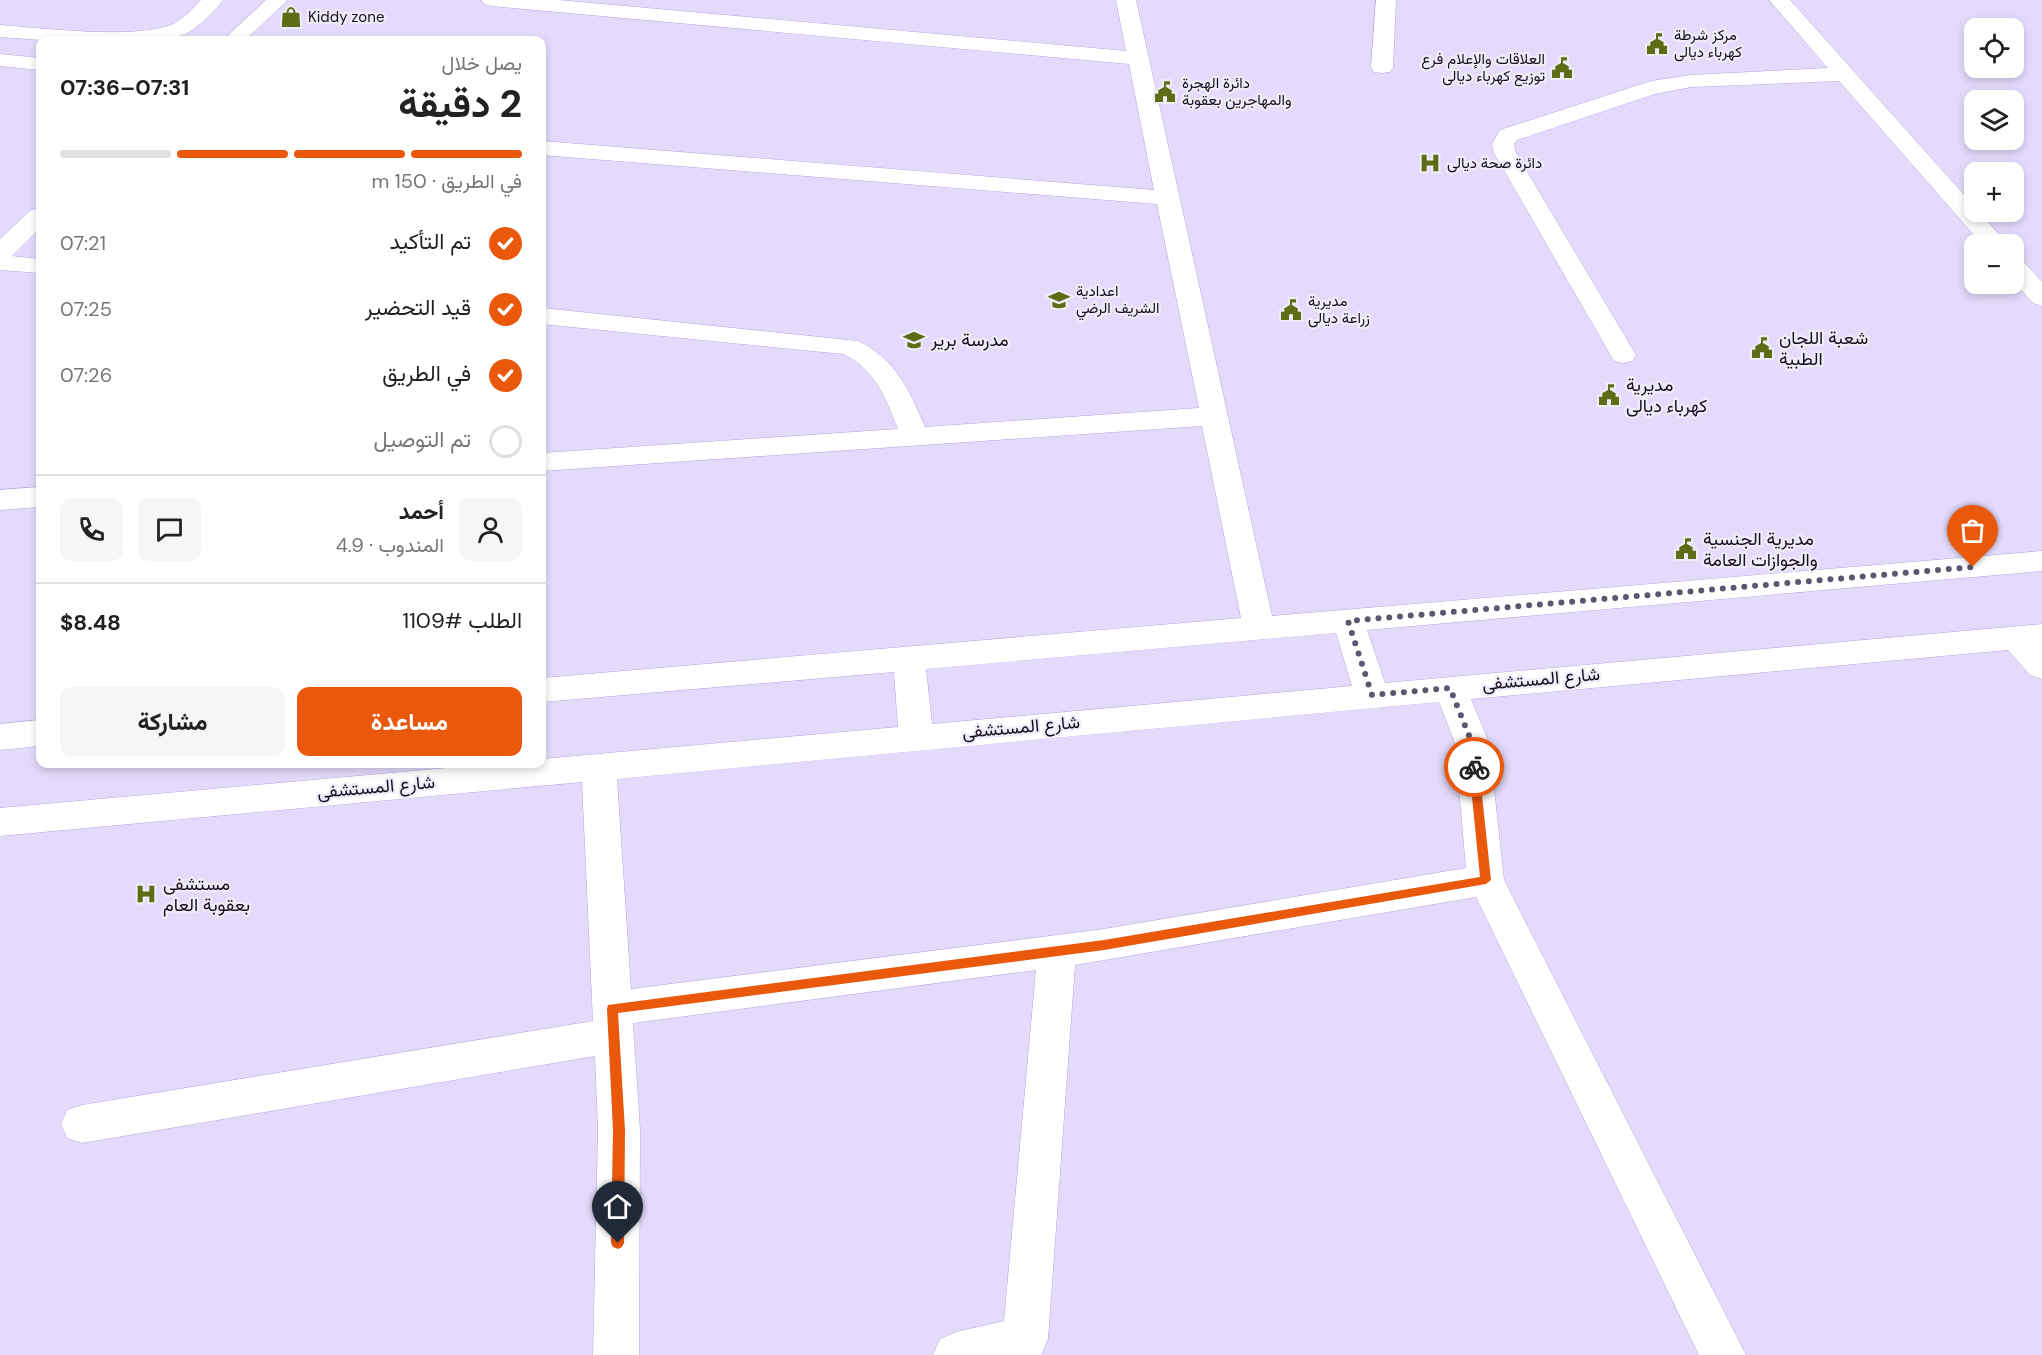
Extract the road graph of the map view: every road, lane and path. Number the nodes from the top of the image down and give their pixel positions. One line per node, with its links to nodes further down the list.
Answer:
1 (213, 0): 9 (street)
2 (278, 0): 10 (street)
3 (491, 0): 11 (street)
4 (1126, 0): 11 (street)
5 (1386, 0): 14 (street)
6 (1779, 0): 15 (street)
7 (0, 32): 8 (street)
8 (87, 36)
9 (148, 36)
10 (238, 36)
11 (1139, 59): 17 (street)
12 (0, 60): 13 (street)
13 (36, 64)
14 (1382, 67)
15 (1844, 74): 19 (street); 26 (street)
16 (546, 148): 17 (street)
17 (1169, 198): 27 (street)
18 (36, 219): 20 (street)
19 (1986, 234)
20 (0, 253)
21 (0, 262): 22 (street)
22 (36, 266)
23 (2024, 278): 24 (street)
24 (2042, 298)
25 (546, 316): 28 (street)
26 (1623, 355)
27 (1215, 416): 28 (street); 34 (street)
28 (915, 436): 29 (street)
29 (546, 462)
30 (36, 497): 31 (street)
31 (0, 500)
32 (2042, 561): 33 (street)
33 (1348, 621): 34 (street); 40 (street)
34 (1259, 628): 36 (street)
35 (2029, 636): 37 (street); 38 (street, شارع المستشفى)
36 (909, 659): 39 (street); 42 (street)
37 (2042, 667)
38 (1450, 688): 40 (street, شارع المستشفى); 46 (street)
39 (546, 690)
40 (1372, 695): 42 (street, شارع المستشفى)
41 (36, 733): 43 (street)
42 (916, 736): 44 (street, شارع المستشفى)
43 (0, 737)
44 (599, 766): 45 (street, شارع المستشفى); 48 (street)
45 (0, 822)
46 (1486, 880): 47 (street); 52 (street)
47 (1057, 951): 48 (street); 51 (street)
48 (613, 1022): 49 (street); 50 (street)
49 (82, 1125)
50 (616, 1355)
51 (956, 1355)
52 (1724, 1355)

